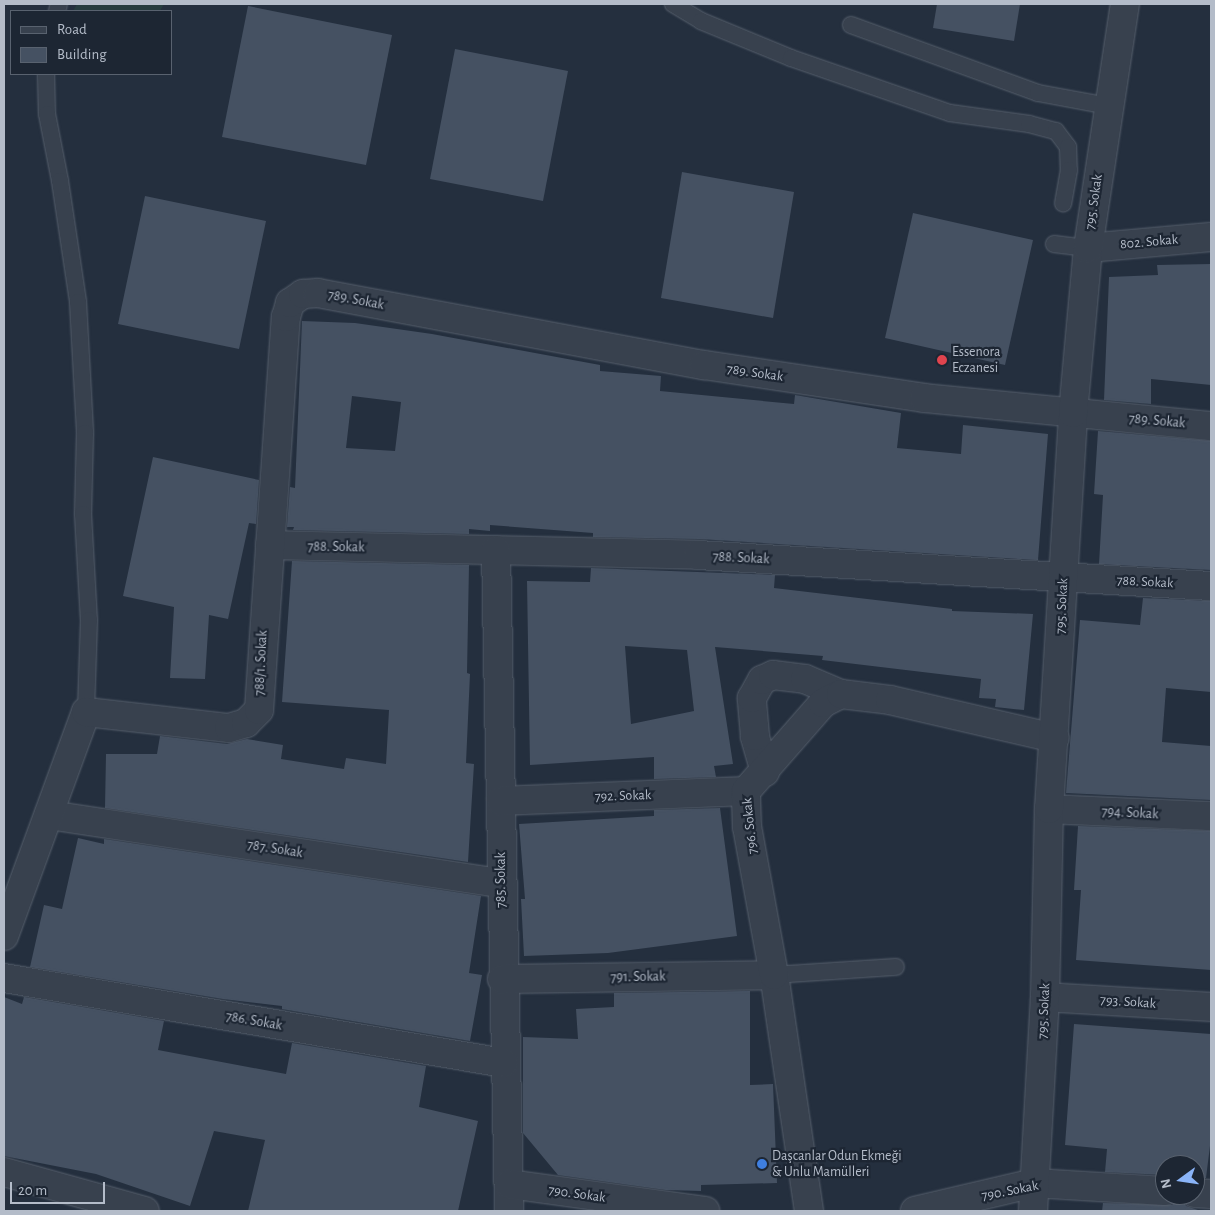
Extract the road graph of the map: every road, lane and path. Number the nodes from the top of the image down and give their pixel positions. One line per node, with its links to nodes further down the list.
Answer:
1 (673, 4): 6 (lane)
2 (1125, 4): 5 (street, 795. Sokak)
3 (851, 25): 5 (lane)
4 (46, 75): 18 (lane)
5 (1108, 106): 9 (street, 795. Sokak)
6 (1063, 203)
7 (1211, 237): 9 (street, 802. Sokak)
8 (1054, 244): 9 (lane)
9 (1088, 248): 11 (street, 795. Sokak)
10 (303, 294): 11 (street, 789. Sokak); 13 (street, 788/1. Sokak)
11 (1073, 413): 12 (street, 789. Sokak); 15 (street, 795. Sokak)
12 (1211, 426)
13 (270, 546): 14 (street, 788. Sokak); 18 (street, 788/1. Sokak)
14 (496, 550): 15 (street, 788. Sokak); 22 (street, 785. Sokak)
15 (1064, 577): 16 (street, 788. Sokak); 19 (street, 795. Sokak)
16 (1211, 586)
17 (841, 694): 19 (street); 20 (street, 796. Sokak); 20 (street)
18 (86, 712): 24 (street)
19 (1055, 738): 23 (street, 795. Sokak)
20 (765, 772): 21 (street, 796. Sokak)
21 (746, 791): 22 (street, 792. Sokak); 29 (street, 796. Sokak)
22 (501, 801): 26 (street, 785. Sokak)
23 (1049, 809): 25 (street, 794. Sokak); 32 (street, 795. Sokak)
24 (49, 814): 26 (street, 787. Sokak); 27 (street)
25 (1211, 816)
26 (501, 883): 31 (street, 785. Sokak)
27 (4, 936)
28 (896, 967): 29 (lane)
29 (774, 976): 31 (street, 791. Sokak); 42 (street, 796. Sokak)
30 (4, 978): 34 (street, 786. Sokak)
31 (502, 979): 34 (street, 785. Sokak)
32 (1045, 997): 33 (street, 793. Sokak); 36 (street, 795. Sokak)
33 (1211, 1007)
34 (504, 1064): 37 (street, 785. Sokak)
35 (4, 1172): 39 (street)
36 (1034, 1183): 38 (street, 790. Sokak); 43 (street, 790. Sokak); 44 (street, 795. Sokak)
37 (508, 1184): 40 (street, 785. Sokak); 41 (street, 790. Sokak)
38 (1155, 1190)
39 (145, 1211)
40 (509, 1211)
41 (705, 1211)
42 (809, 1211)
43 (916, 1211)
44 (1033, 1211)

